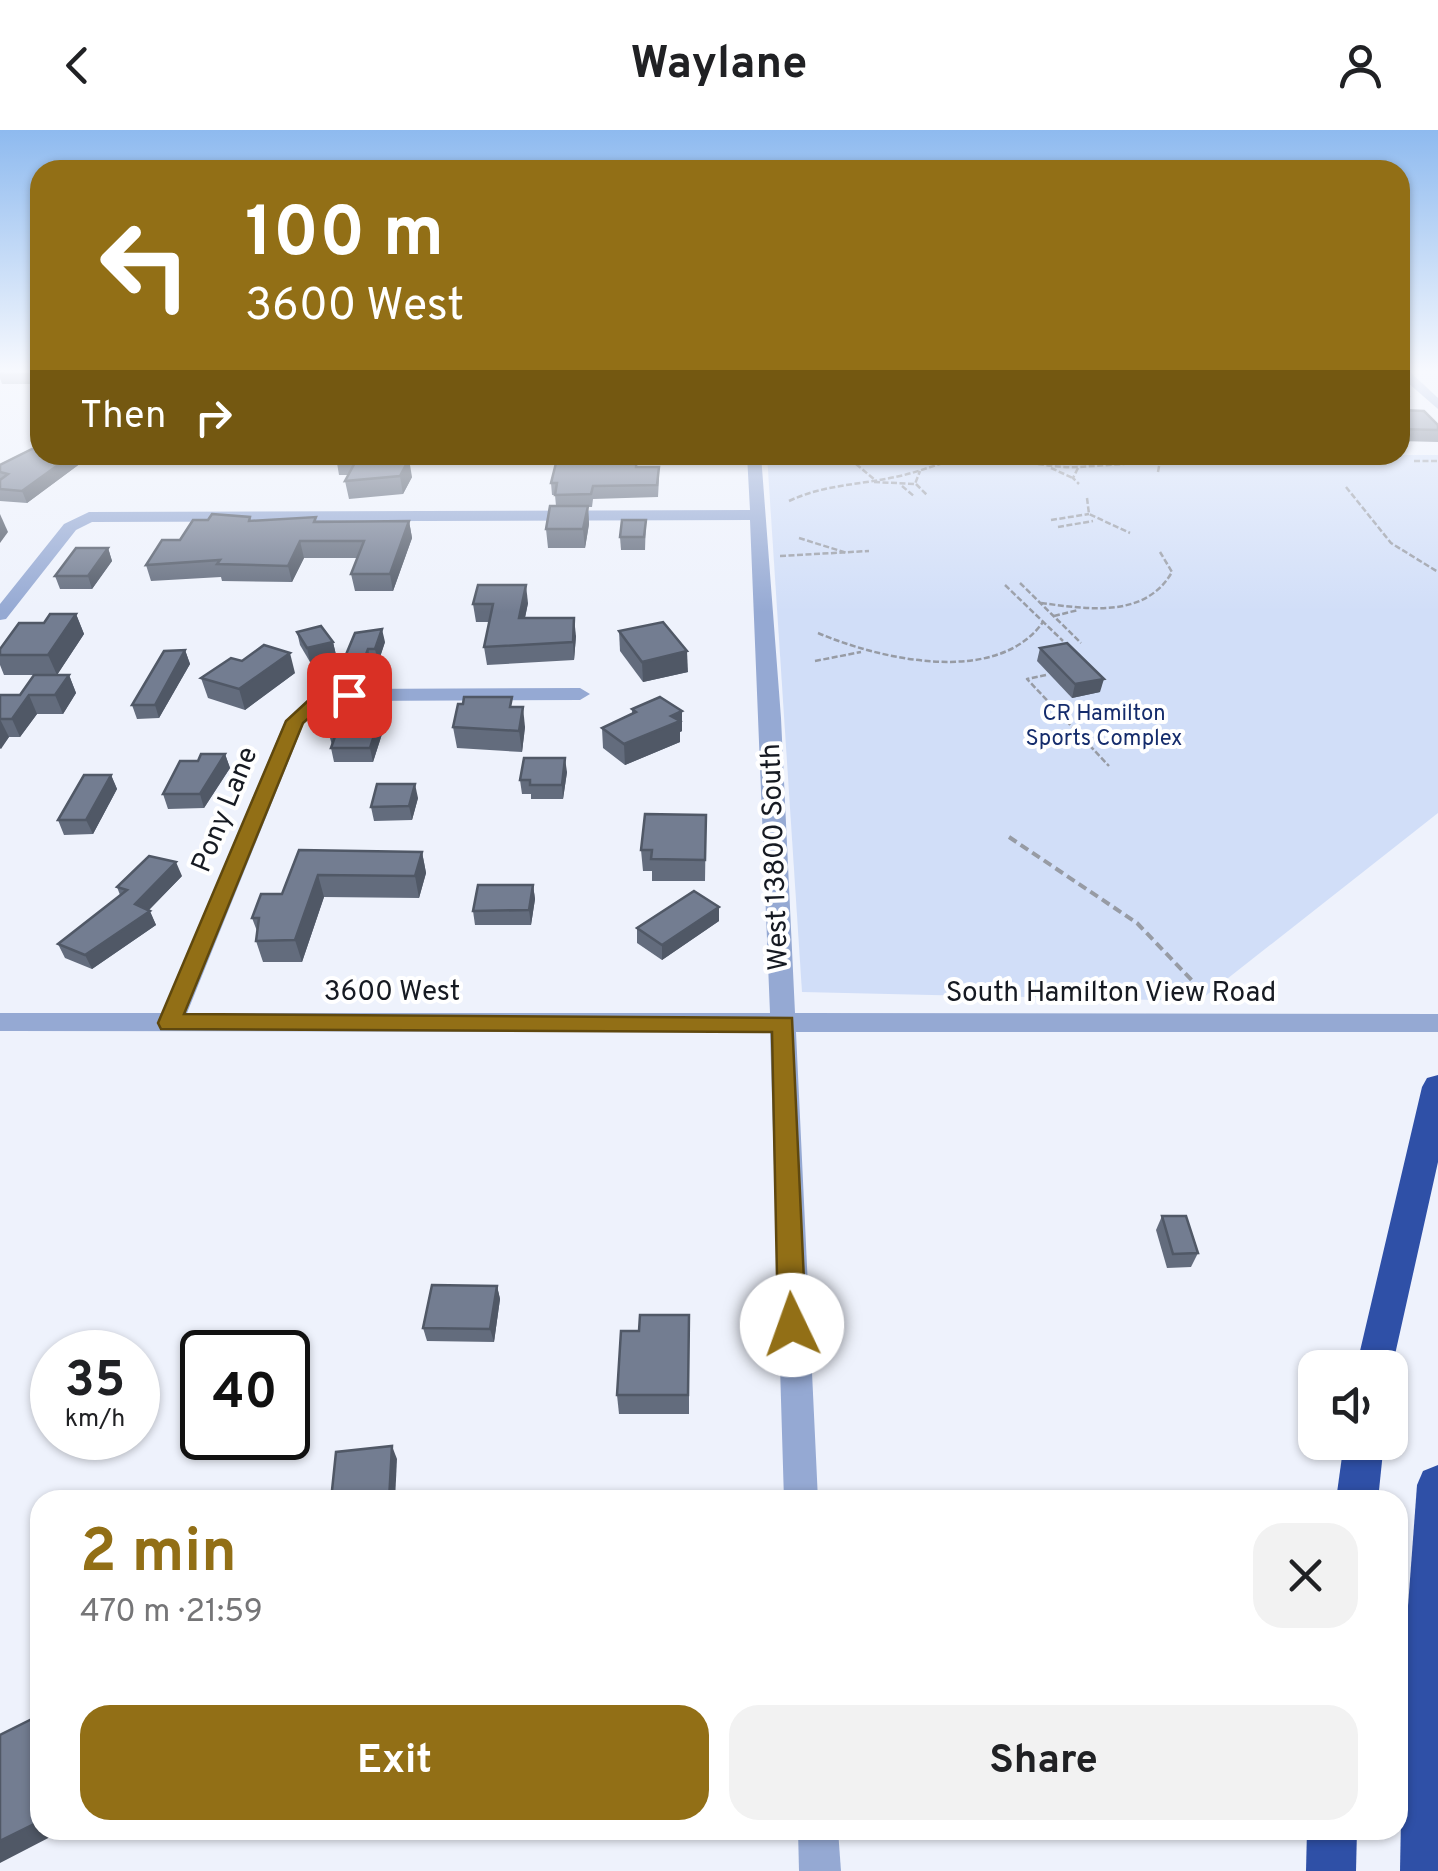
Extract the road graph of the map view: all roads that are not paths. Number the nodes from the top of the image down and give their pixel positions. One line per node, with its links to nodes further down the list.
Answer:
1 (755, 465): 2 (street, West 13800 South)
2 (758, 515): 3 (street); 8 (street, West 13800 South)
3 (0, 615)
4 (580, 694): 6 (street, Pony Lane)
5 (0, 1022): 6 (street, 3600 West)
6 (170, 1023): 8 (street, 3600 West)
7 (1438, 1023): 8 (street, South Hamilton View Road)
8 (784, 1024): 13 (street, West 13800 South)
9 (1437, 1089): 10 (highway)
10 (1379, 1350)
11 (1362, 1460): 14 (highway)
12 (1438, 1485): 19 (highway)
13 (801, 1490)
14 (1357, 1490)
15 (818, 1840): 17 (street)
16 (1332, 1840): 18 (highway)
17 (820, 1871)
18 (1331, 1871)
19 (1425, 1871)

